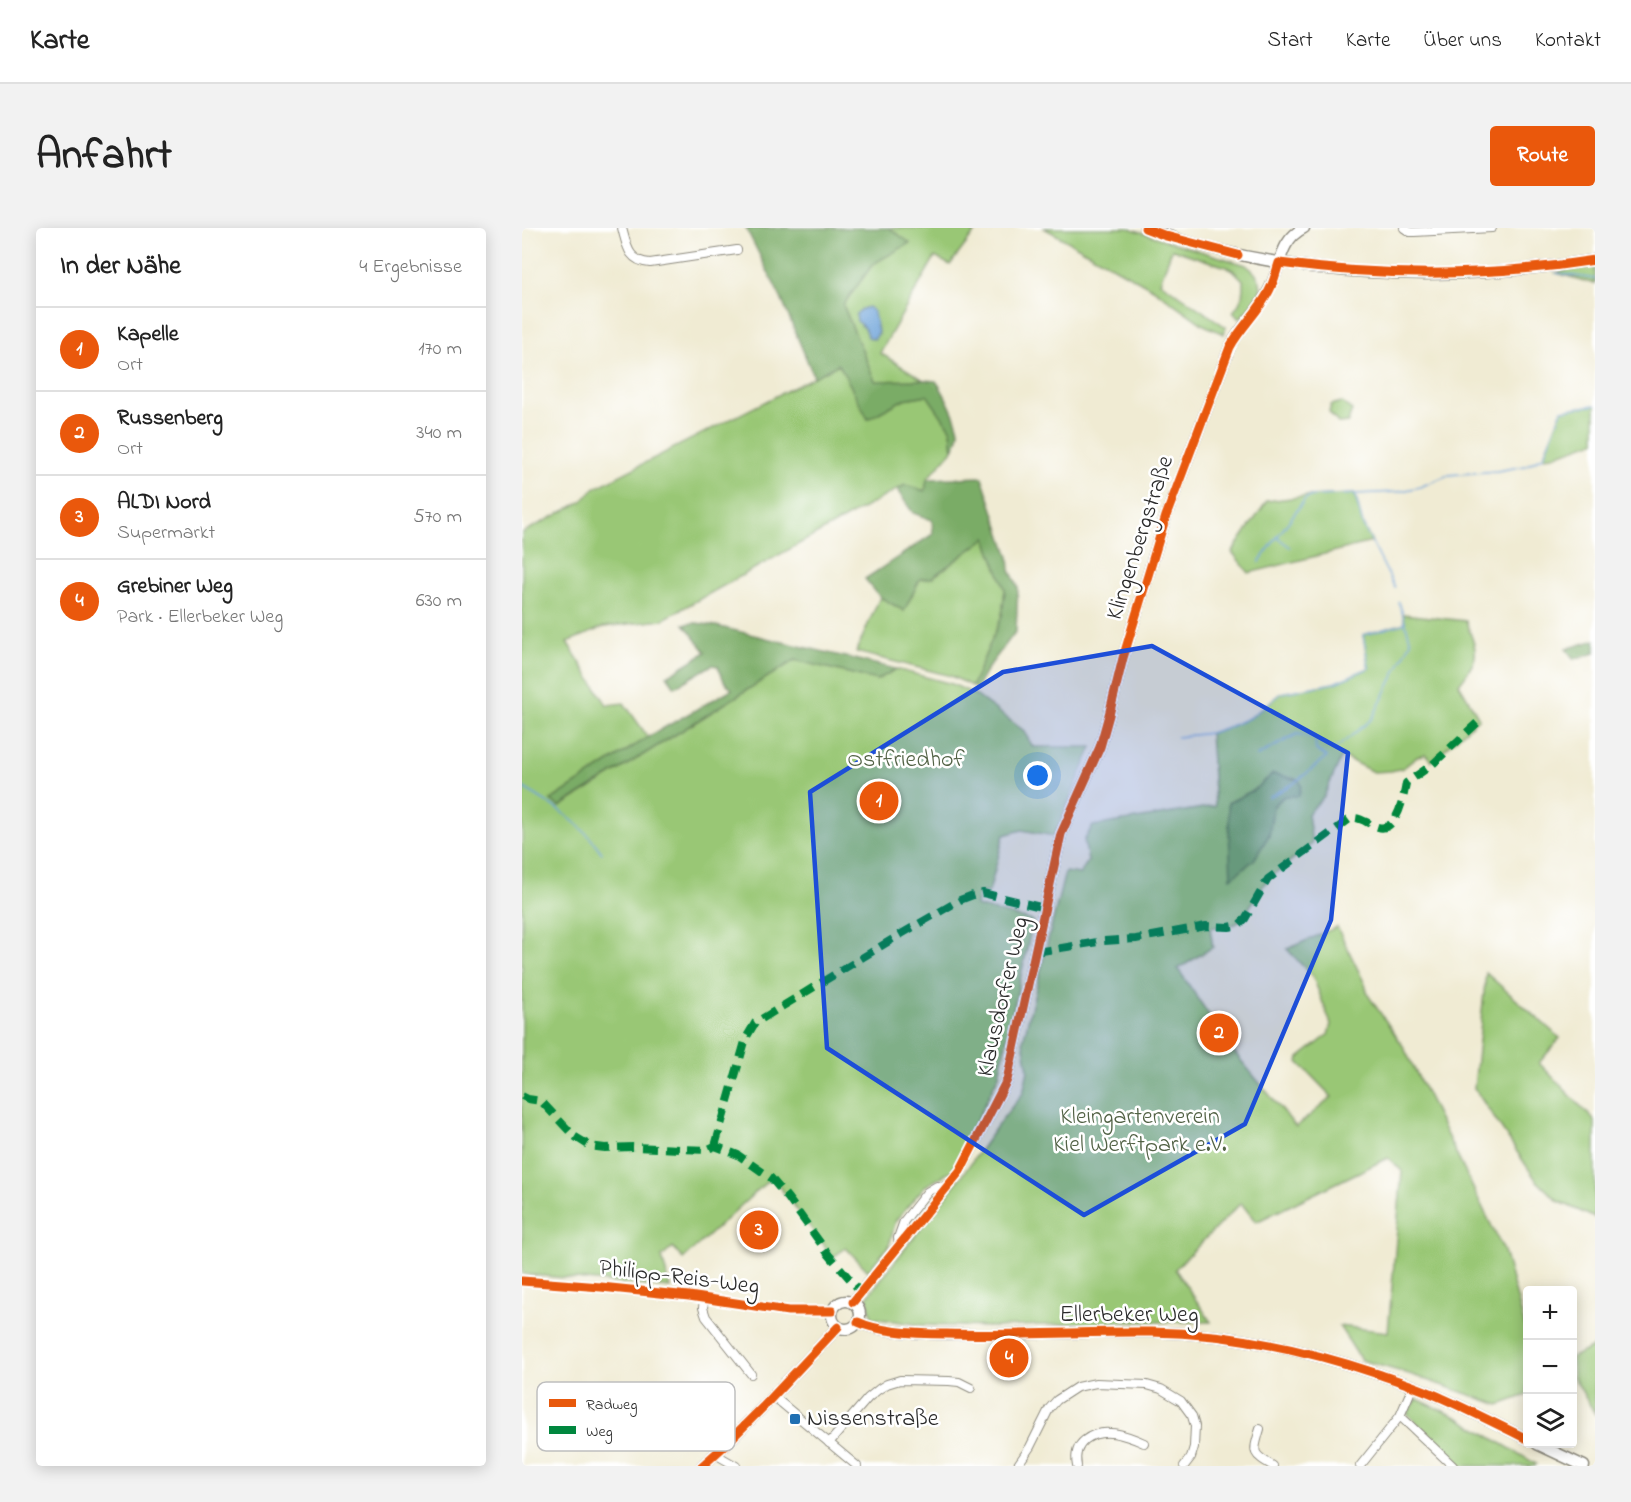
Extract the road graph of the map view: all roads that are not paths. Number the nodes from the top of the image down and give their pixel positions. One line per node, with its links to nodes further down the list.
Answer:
1 (622, 228): 6 (street)
2 (1145, 228): 8 (street)
3 (1304, 228): 8 (street, Klingenbergstraße)
4 (1404, 228): 5 (street)
5 (1492, 228)
6 (737, 250)
7 (1595, 260): 8 (street)
8 (1279, 263): 9 (street, Klingenbergstraße)
9 (1061, 834): 12 (street, Klausdorfer Weg)
10 (522, 1281): 11 (street, Philipp-Reis-Weg)
11 (704, 1298): 13 (street, Philipp-Reis-Weg); 16 (street, Philipp-Reis-Weg)
12 (853, 1302): 13 (street, Klausdorfer Weg); 14 (street)
13 (832, 1311): 15 (street)
14 (858, 1322): 15 (street); 17 (street, Ellerbeker Weg)
15 (838, 1326): 19 (street)
16 (751, 1374)
17 (1413, 1386): 20 (street); 23 (street, Ellerbeker Weg)
18 (971, 1388): 24 (street)
19 (773, 1396): 22 (street); 24 (street)
20 (1400, 1416): 36 (street); 37 (street)
21 (1260, 1429): 35 (street)
22 (735, 1434)
23 (1523, 1437)
24 (830, 1443): 31 (street)
25 (1144, 1443): 33 (street)
26 (1547, 1448): 38 (street)
27 (718, 1451): 28 (street)
28 (715, 1454): 29 (street); 30 (street)
29 (702, 1466)
30 (736, 1466)
31 (856, 1466)
32 (1017, 1466): 34 (street)
33 (1077, 1466)
34 (1184, 1466)
35 (1273, 1466)
36 (1360, 1466)
37 (1453, 1466)
38 (1584, 1466)

